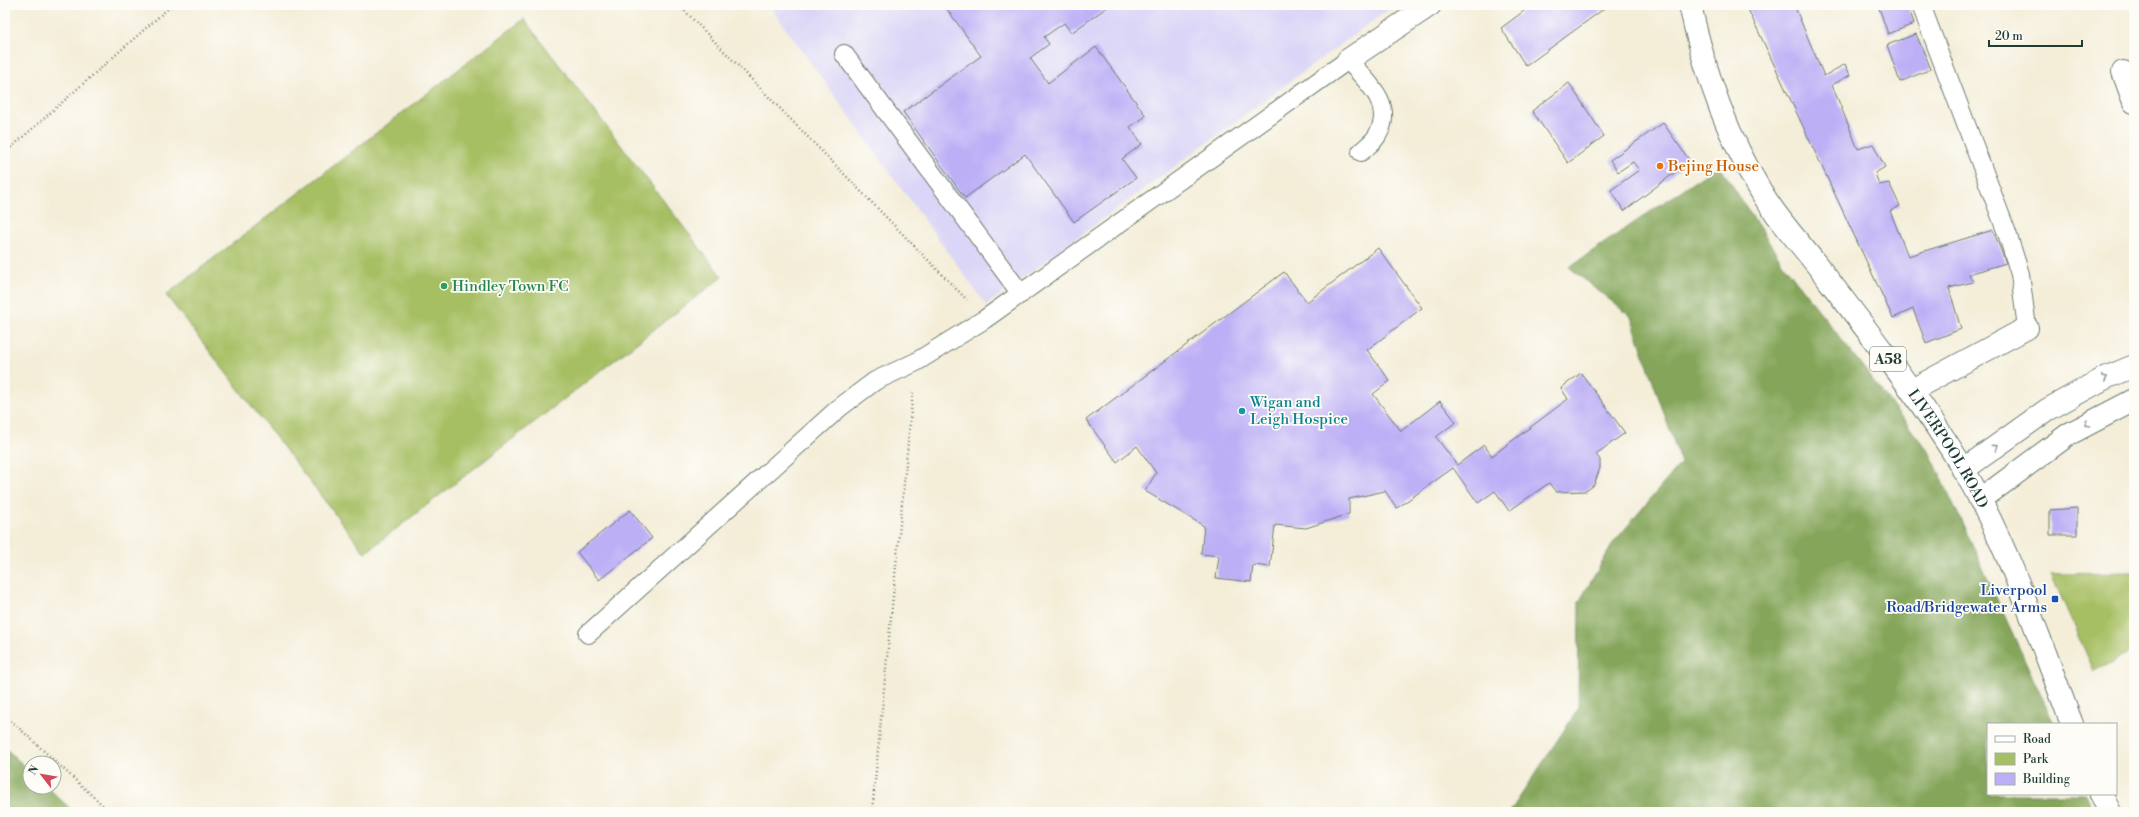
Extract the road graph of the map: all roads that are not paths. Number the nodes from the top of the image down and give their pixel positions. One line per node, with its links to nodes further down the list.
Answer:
1 (1430, 5): 5 (main road)
2 (1690, 5): 12 (main road, LIVERPOOL ROAD / A58)
3 (1921, 5): 10 (lane)
4 (844, 54): 9 (lane)
5 (1348, 60): 8 (lane); 9 (lane)
6 (2123, 72): 7 (main road)
7 (2134, 102)
8 (1361, 152)
9 (1021, 294): 16 (lane)
10 (2027, 328): 12 (main road)
11 (2134, 366): 14 (main road, one-way to 11)
12 (1912, 390): 14 (main road, LIVERPOOL ROAD / A58)
13 (2134, 400): 15 (main road, one-way to 15)
14 (1963, 470): 15 (main road, LIVERPOOL ROAD / A58)
15 (1980, 500): 17 (main road, LIVERPOOL ROAD / A58)
16 (588, 634)
17 (2072, 723)
18 (2102, 795): 19 (main road)
19 (2110, 812)

